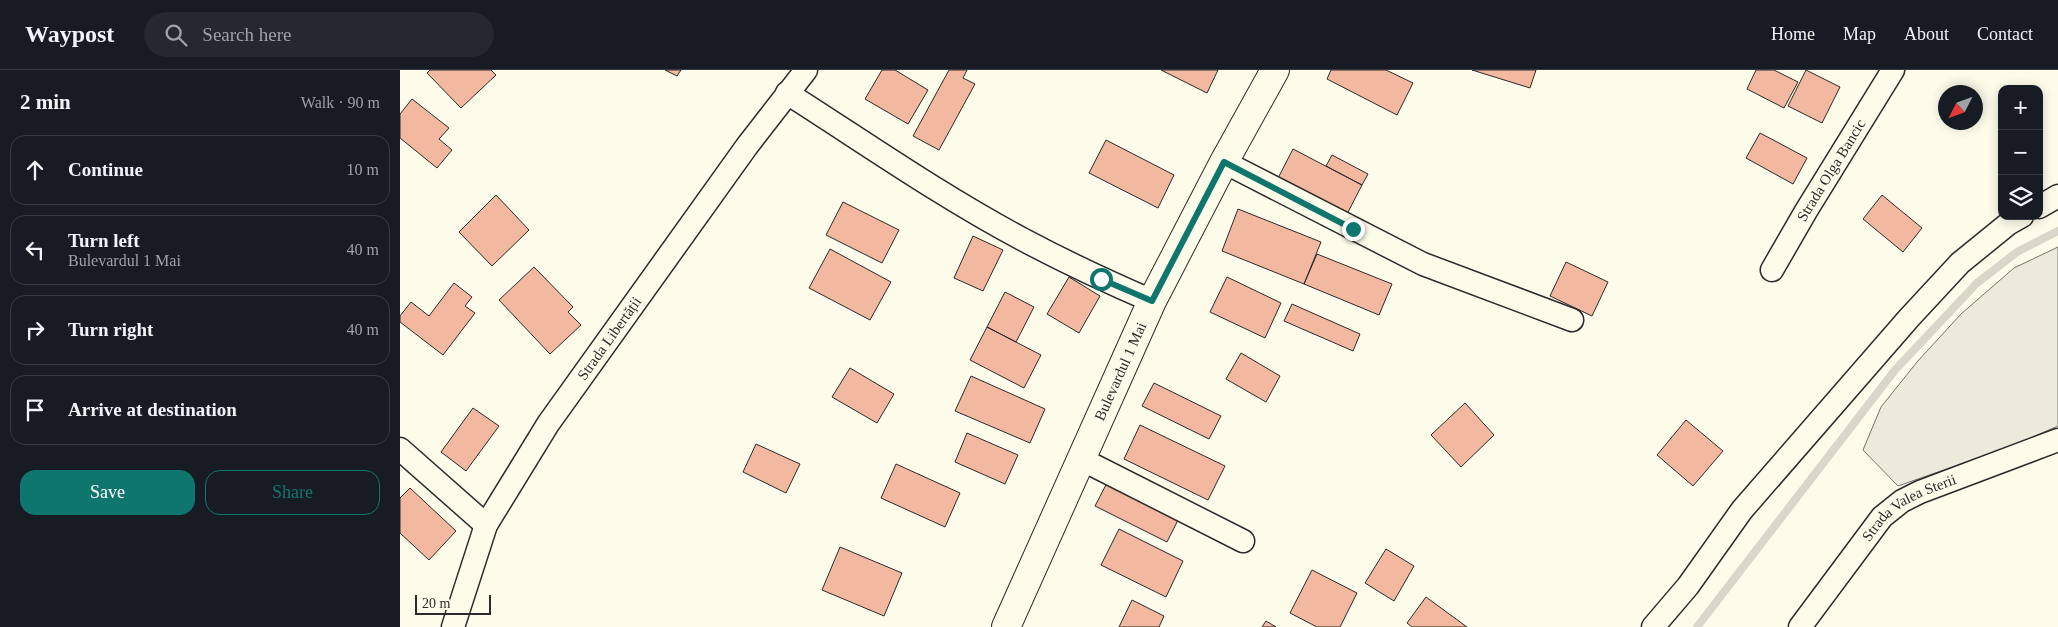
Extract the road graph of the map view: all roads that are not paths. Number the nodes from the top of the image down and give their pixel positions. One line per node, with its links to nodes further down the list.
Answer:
1 (806, 70): 4 (street, Strada Libertății)
2 (1275, 70): 5 (main road, Bulevardul 1 Mai)
3 (1892, 70): 9 (street, Strada Olga Bancic)
4 (787, 93): 10 (street); 15 (street, Strada Libertății)
5 (1224, 162): 10 (main road, Bulevardul 1 Mai); 11 (street)
6 (2058, 196): 7 (street)
7 (2043, 204)
8 (2015, 220): 19 (street)
9 (1772, 270)
10 (1152, 301): 14 (main road, Bulevardul 1 Mai)
11 (1572, 320)
12 (2058, 440): 20 (street, Strada Valea Sterii)
13 (400, 449): 15 (street)
14 (1081, 459): 16 (street); 18 (main road, Bulevardul 1 Mai)
15 (486, 525): 17 (street, Strada Libertății)
16 (1244, 541)
17 (452, 627)
18 (1006, 627)
19 (1653, 627)
20 (1800, 627)

